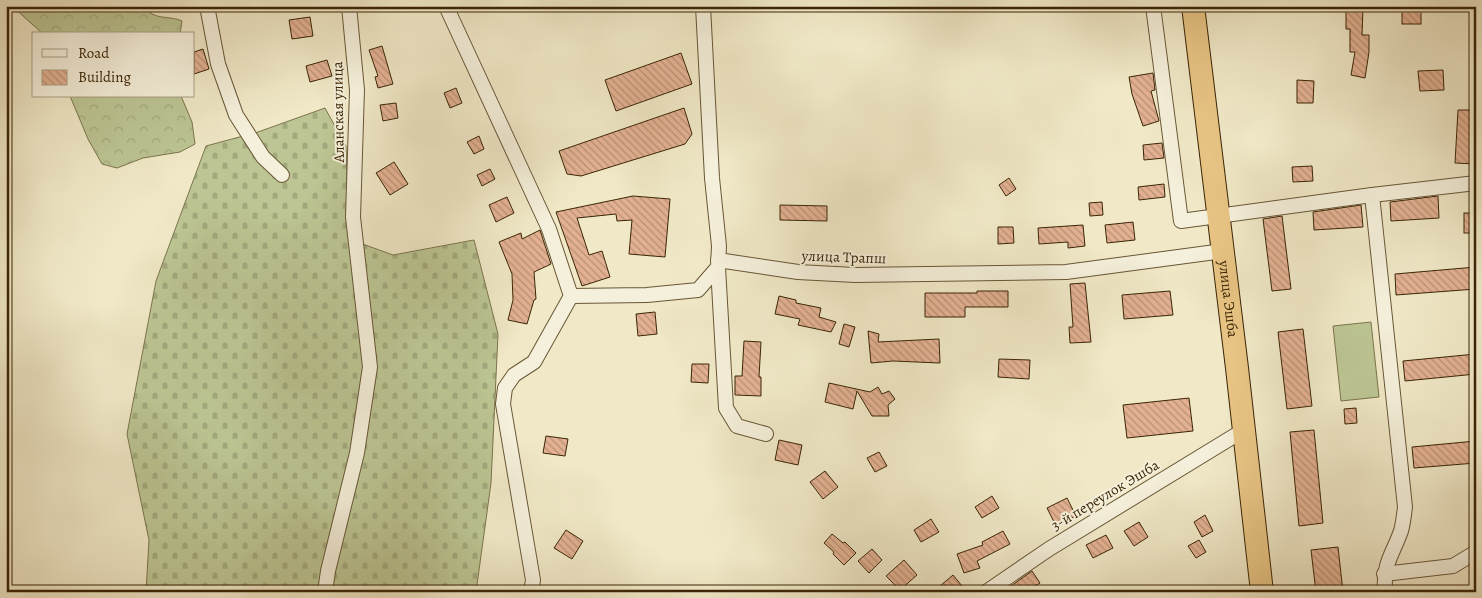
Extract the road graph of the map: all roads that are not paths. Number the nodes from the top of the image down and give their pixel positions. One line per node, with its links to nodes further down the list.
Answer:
1 (207, 6): 7 (street)
2 (349, 6): 18 (street, Аланская улица)
3 (446, 6): 13 (street)
4 (702, 6): 12 (street)
5 (1153, 6): 10 (street)
6 (1193, 6): 10 (highway, улица Эшба)
7 (282, 175)
8 (1476, 183): 9 (street)
9 (1372, 195): 10 (street); 17 (street)
10 (1218, 217): 11 (highway, улица Эшба)
11 (1223, 251): 12 (street, улица Трапш); 14 (highway, улица Эшба)
12 (718, 264): 13 (street); 15 (street)
13 (571, 296): 19 (street)
14 (1244, 430): 20 (street, 3-й переулок Эшба); 21 (highway, улица Эшба)
15 (766, 434)
16 (1476, 552): 17 (street)
17 (1384, 574): 22 (street)
18 (326, 592)
19 (531, 592)
20 (986, 592)
21 (1262, 592)
22 (1385, 592)

